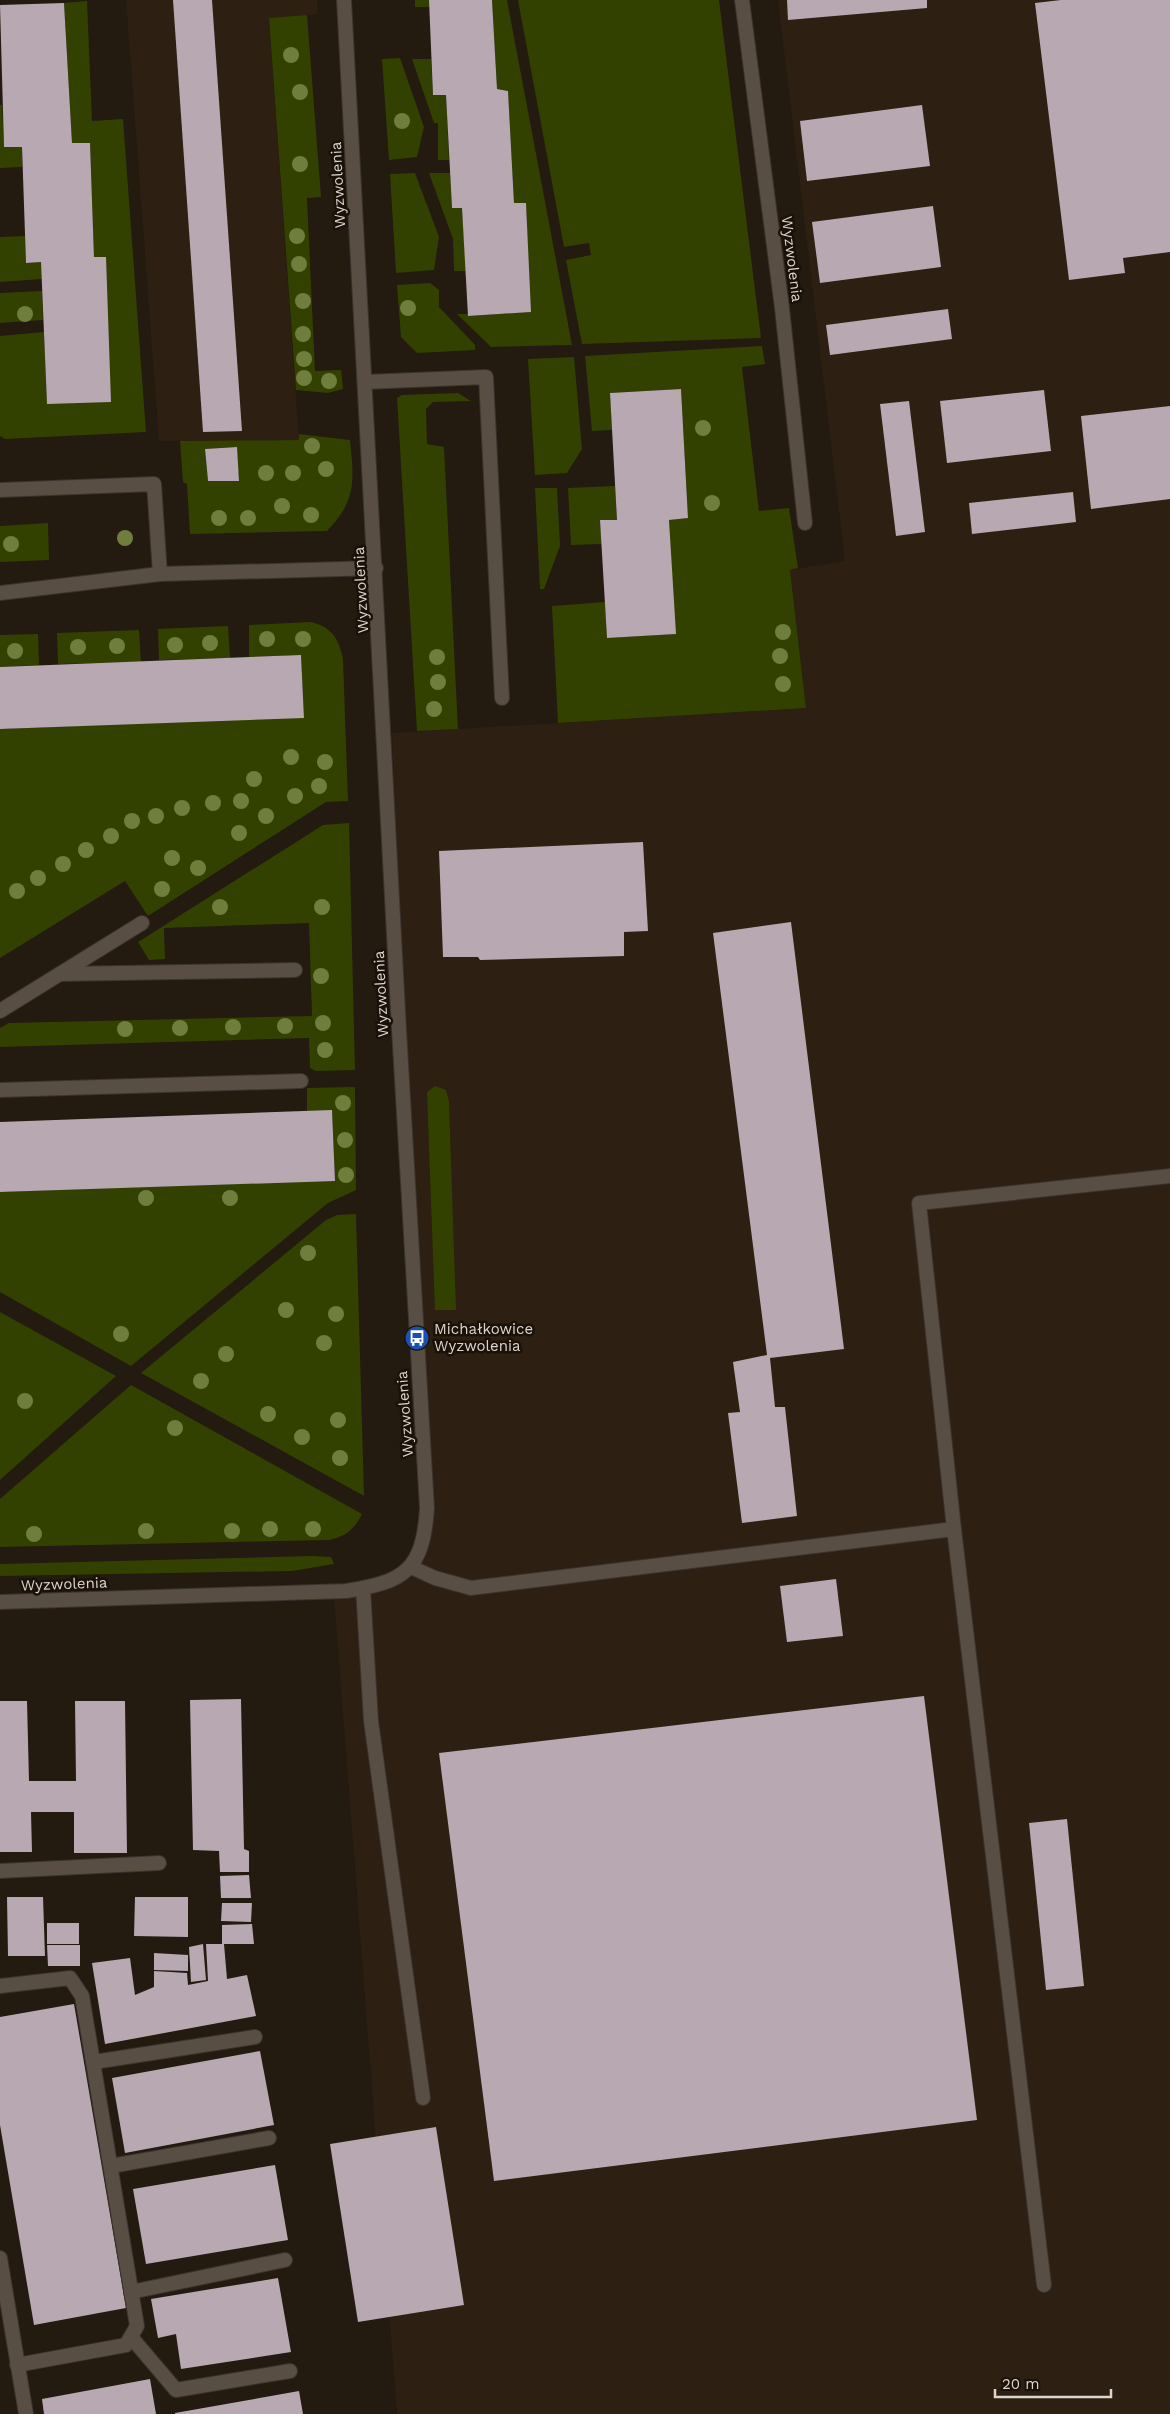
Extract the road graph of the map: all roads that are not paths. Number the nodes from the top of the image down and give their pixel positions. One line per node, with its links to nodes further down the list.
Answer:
1 (344, 0): 3 (street, Wyzwolenia)
2 (742, 0): 5 (street, Wyzwolenia)
3 (366, 382): 6 (street, Wyzwolenia); 9 (street)
4 (0, 490): 7 (street)
5 (805, 523)
6 (376, 568): 7 (street); 18 (street, Wyzwolenia)
7 (160, 574): 8 (street)
8 (0, 593)
9 (502, 698)
10 (142, 923): 12 (street)
11 (295, 970): 12 (street)
12 (60, 974): 13 (street)
13 (0, 1011)
14 (302, 1081): 15 (street)
15 (0, 1090)
16 (1170, 1176): 17 (street)
17 (954, 1529): 18 (street); 31 (street)
18 (411, 1567): 19 (street, Wyzwolenia)
19 (363, 1588): 20 (street, Wyzwolenia); 26 (street)
20 (0, 1602)
21 (159, 1863): 22 (street)
22 (0, 1871)
23 (0, 1986): 25 (street)
24 (255, 2037): 25 (street)
25 (94, 2062): 28 (street)
26 (423, 2098)
27 (269, 2138): 28 (street)
28 (111, 2166): 32 (street)
29 (0, 2258): 34 (street)
30 (285, 2260): 32 (street)
31 (1044, 2285)
32 (131, 2292): 33 (street)
33 (131, 2337): 34 (street); 35 (street)
34 (18, 2365): 36 (street)
35 (290, 2371)
36 (26, 2414)

